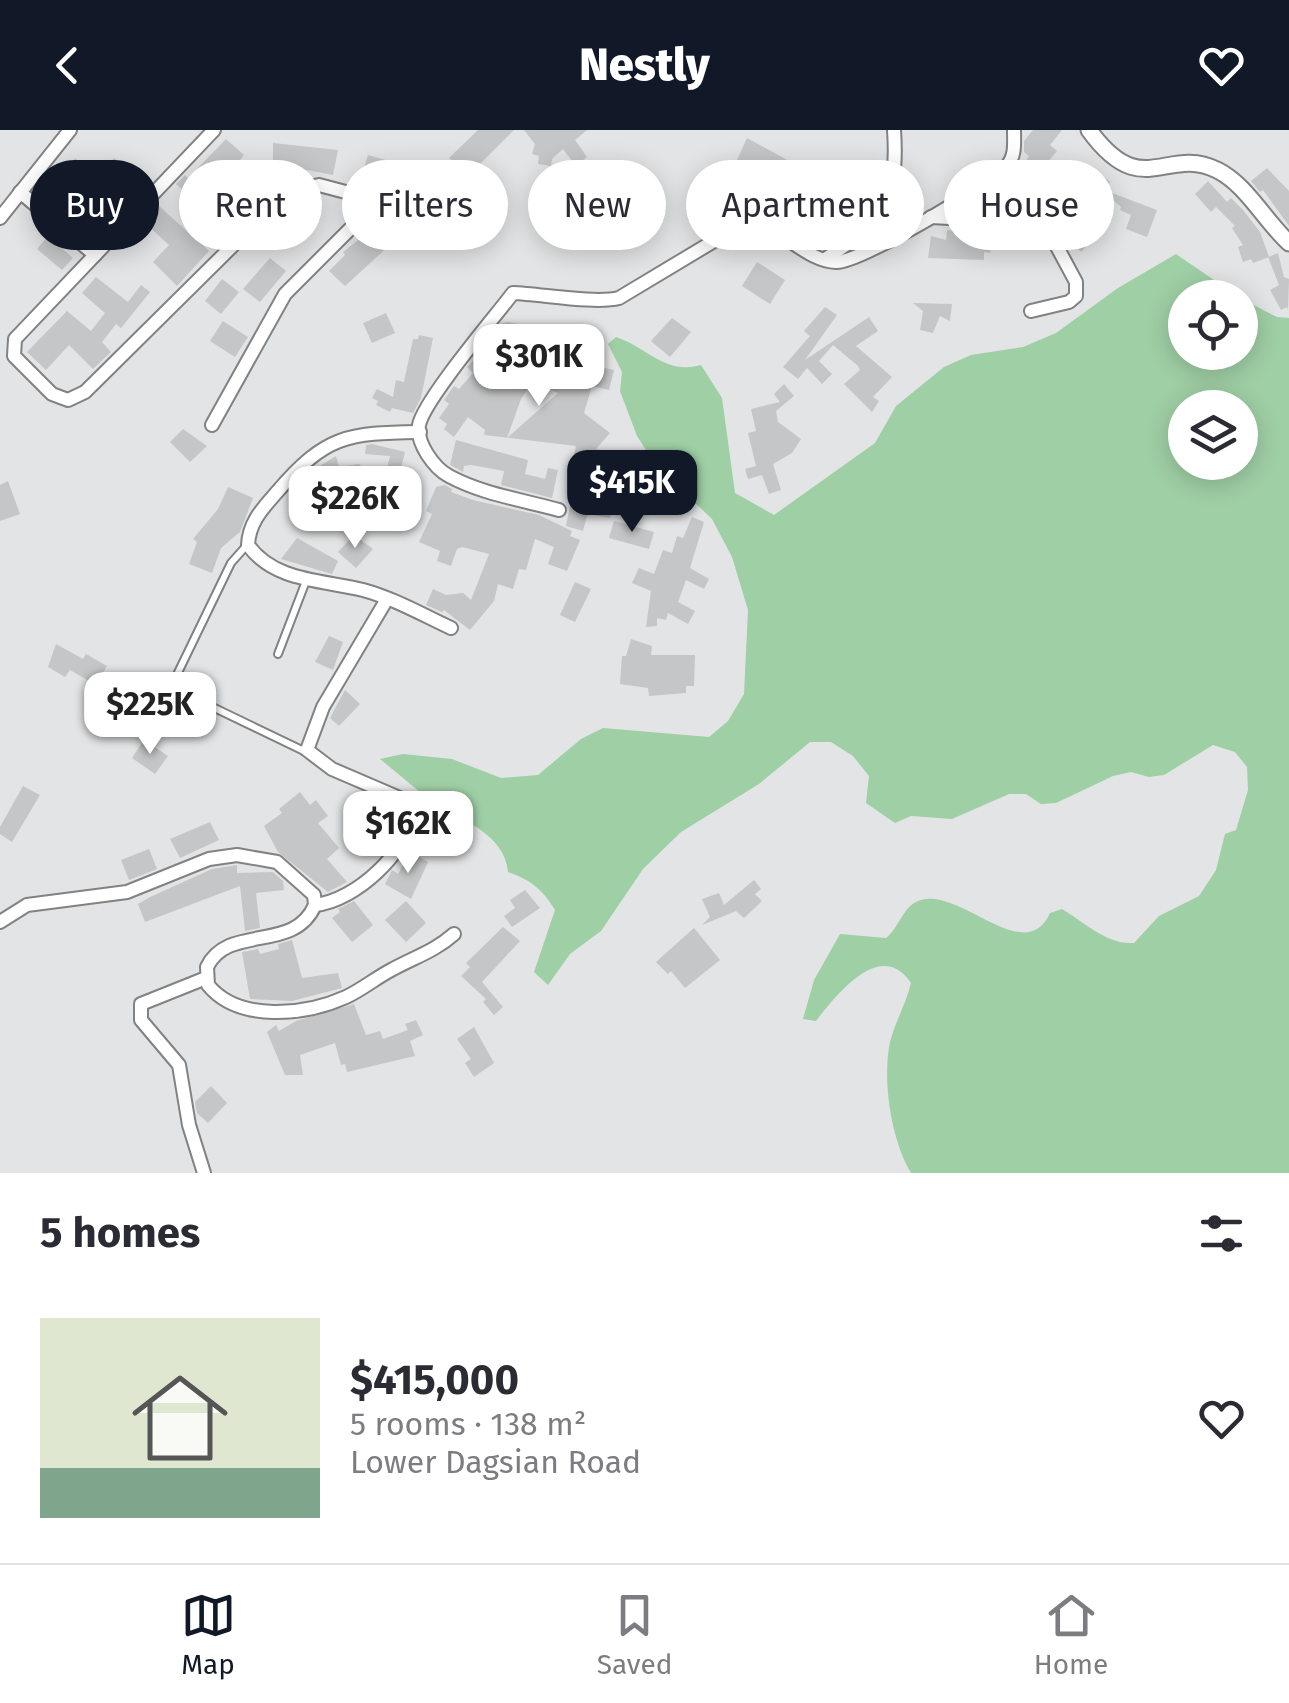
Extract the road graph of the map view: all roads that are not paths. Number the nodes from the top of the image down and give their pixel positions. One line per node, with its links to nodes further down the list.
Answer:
1 (70, 130): 7 (street)
2 (214, 130): 12 (street)
3 (894, 130): 13 (street)
4 (1014, 130): 9 (street)
5 (1089, 130): 11 (street)
6 (342, 191): 12 (street)
7 (20, 192): 8 (street); 12 (street)
8 (0, 218)
9 (932, 218): 13 (street); 14 (street)
10 (342, 237): 15 (street)
11 (1289, 243)
12 (95, 255)
13 (825, 260): 16 (street)
14 (1031, 310)
15 (212, 425)
16 (420, 432): 17 (street); 18 (street)
17 (560, 510)
18 (248, 544): 19 (street); 23 (lane)
19 (307, 580): 20 (street); 22 (lane)
20 (387, 599): 21 (street); 23 (street)
21 (451, 628)
22 (278, 654)
23 (309, 754): 24 (street)
24 (316, 906): 25 (street); 27 (street)
25 (0, 922)
26 (454, 934): 27 (street)
27 (206, 978): 28 (street)
28 (204, 1173)

